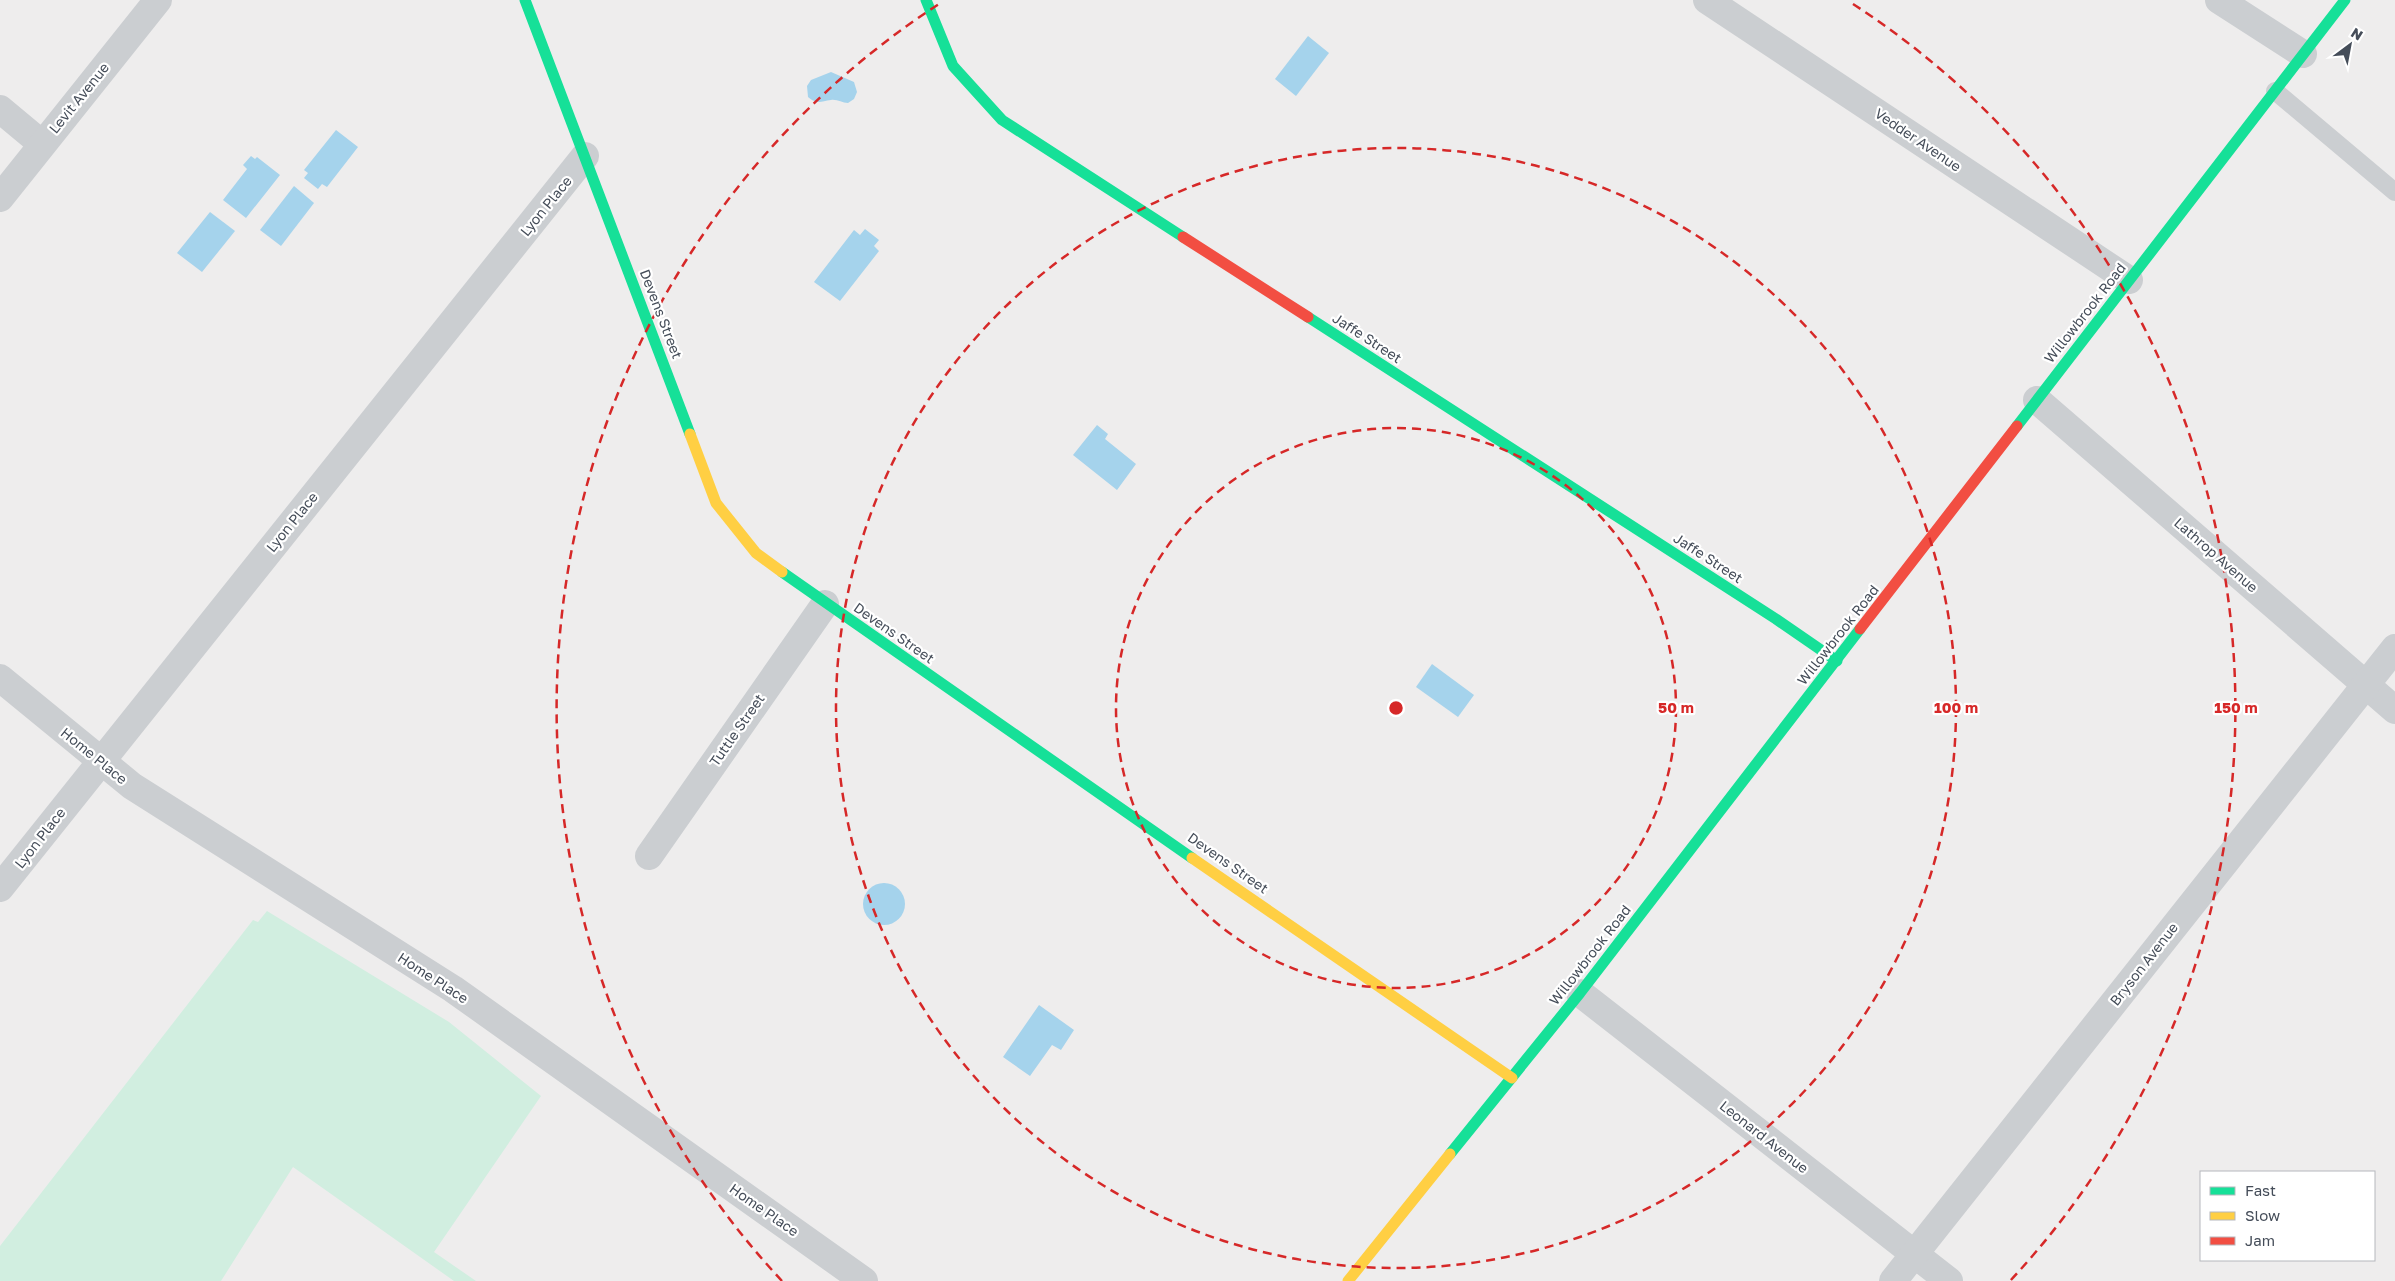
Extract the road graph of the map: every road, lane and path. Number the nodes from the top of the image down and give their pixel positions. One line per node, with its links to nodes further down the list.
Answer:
1 (158, 0): 10 (street, Levit Avenue)
2 (526, 0): 11 (street, Devens Street)
3 (926, 0): 18 (street, Jaffe Street)
4 (1707, 0): 14 (street, Vedder Avenue)
5 (2219, 0): 7 (street)
6 (2344, 0): 7 (street, Willowbrook Road)
7 (2303, 54): 8 (street, Willowbrook Road)
8 (2275, 91): 12 (lane); 14 (street, Willowbrook Road)
9 (0, 109): 10 (street)
10 (42, 144): 13 (street, Levit Avenue)
11 (585, 156): 16 (street, Devens Street); 22 (street, Lyon Place)
12 (2395, 192)
13 (0, 198)
14 (2129, 280): 15 (street, Willowbrook Road)
15 (2037, 400): 18 (street, Willowbrook Road); 20 (street, Lathrop Avenue)
16 (825, 604): 23 (street, Tuttle Street); 26 (street, Devens Street)
17 (2395, 648): 20 (street, Bryson Avenue)
18 (1837, 661): 25 (street, Willowbrook Road)
19 (0, 678): 22 (street, Home Place)
20 (2366, 685): 21 (street, Lathrop Avenue); 27 (street, Bryson Avenue)
21 (2395, 710)
22 (101, 761): 24 (street, Lyon Place); 28 (street, Home Place)
23 (648, 856)
24 (0, 888)
25 (1580, 993): 26 (street, Willowbrook Road); 27 (street, Leonard Avenue)
26 (1512, 1078): 29 (street, Willowbrook Road)
27 (1915, 1254): 30 (street, Bryson Avenue); 31 (street, Leonard Avenue)
28 (864, 1281)
29 (1348, 1281)
30 (1893, 1281)
31 (1949, 1281)

